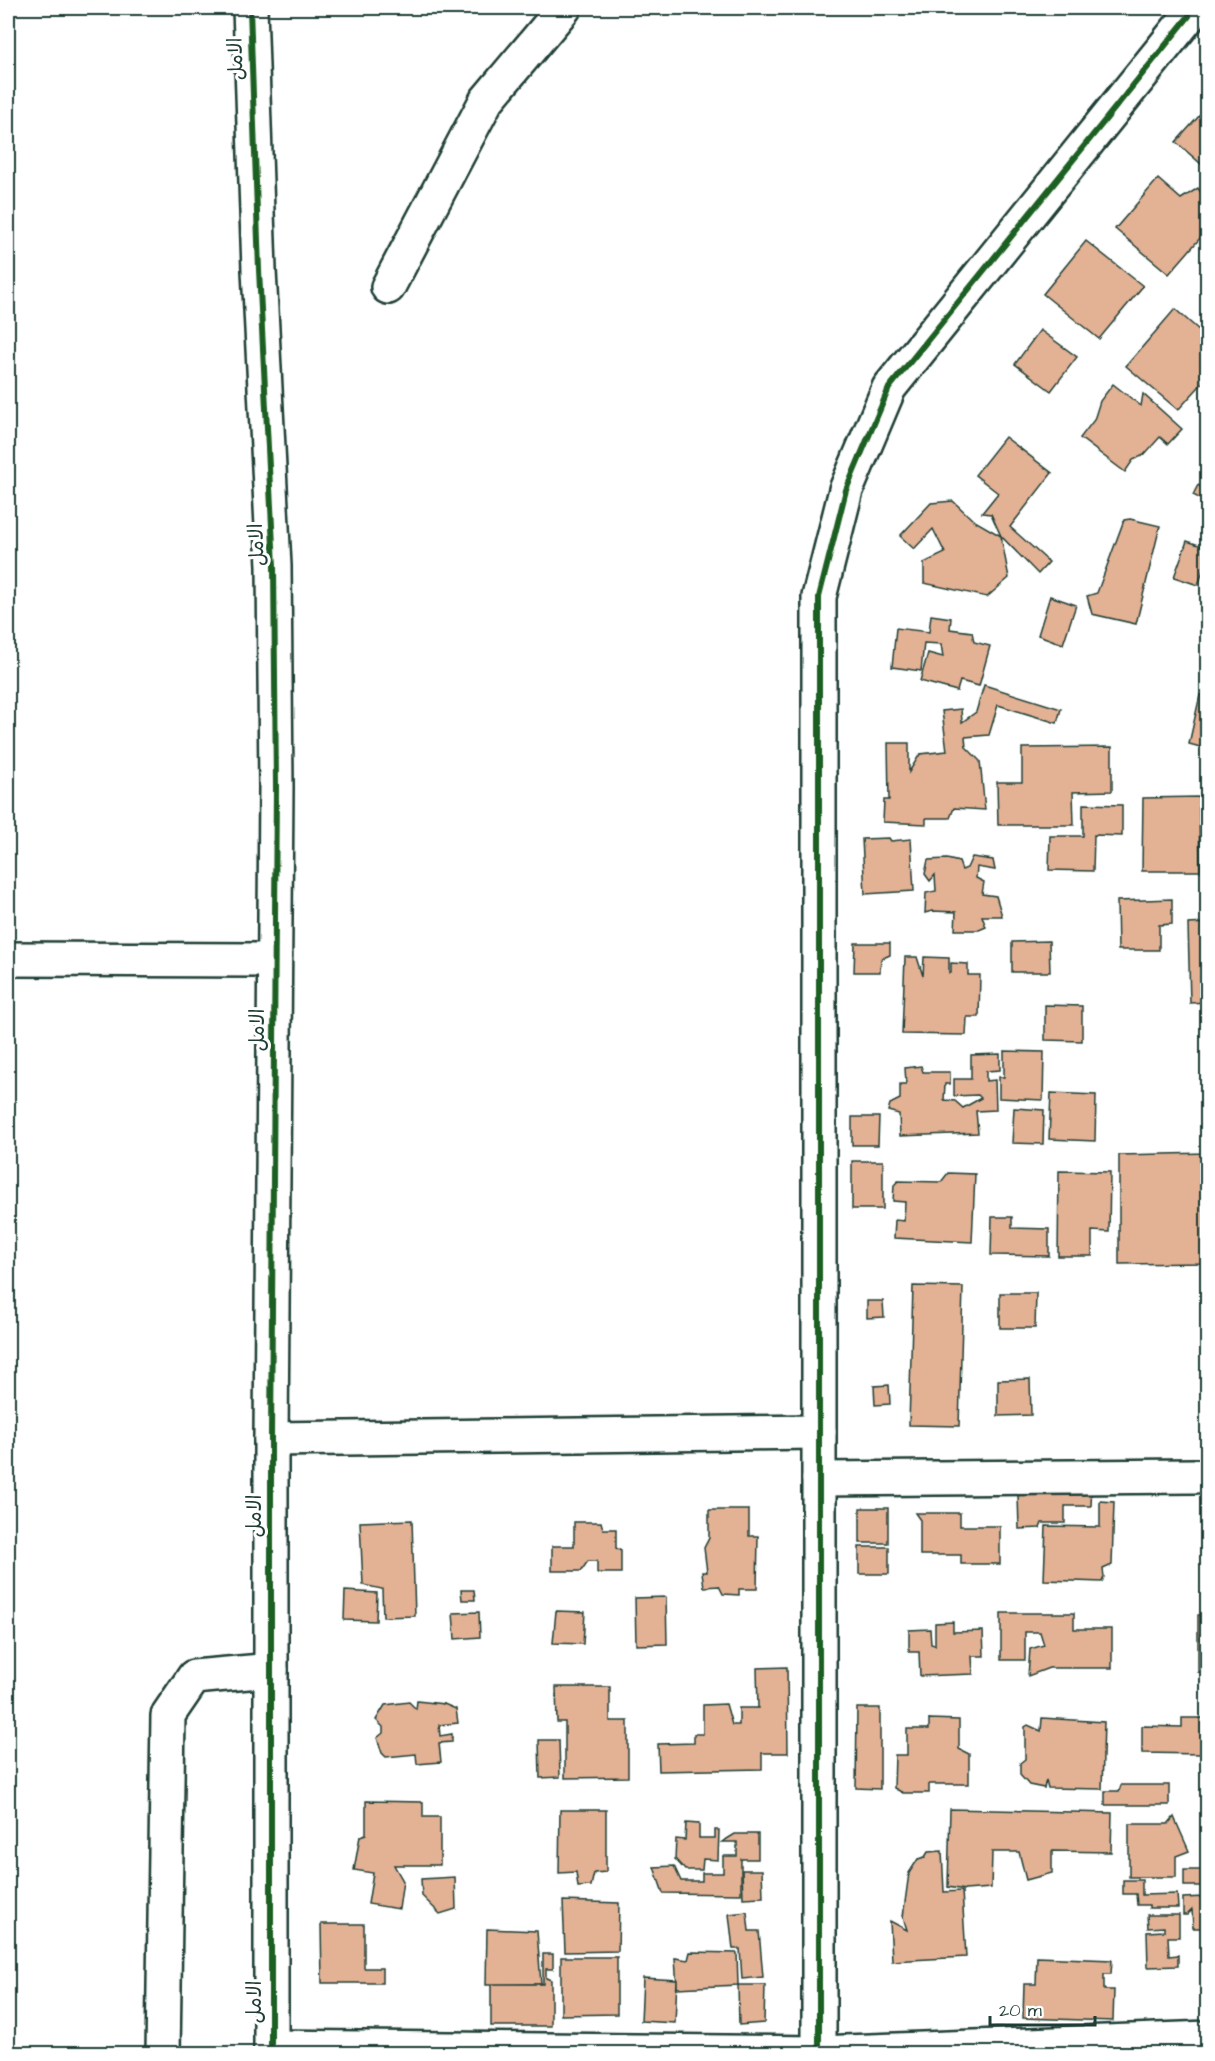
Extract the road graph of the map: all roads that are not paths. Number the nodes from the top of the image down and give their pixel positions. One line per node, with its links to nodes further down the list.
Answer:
1 (250, 8): 6 (street, الامل)
2 (564, 8): 4 (street)
3 (1191, 18): 7 (street)
4 (387, 287)
5 (8, 958): 6 (street)
6 (274, 960): 8 (street, الامل)
7 (819, 1432): 8 (street); 10 (street)
8 (271, 1439): 11 (street, الامل)
9 (1196, 1476): 10 (street)
10 (819, 1479): 14 (street)
11 (271, 1670): 13 (street, الامل); 15 (street)
12 (1208, 2038): 14 (street)
13 (271, 2050): 14 (street)
14 (819, 2053)
15 (163, 2054)

